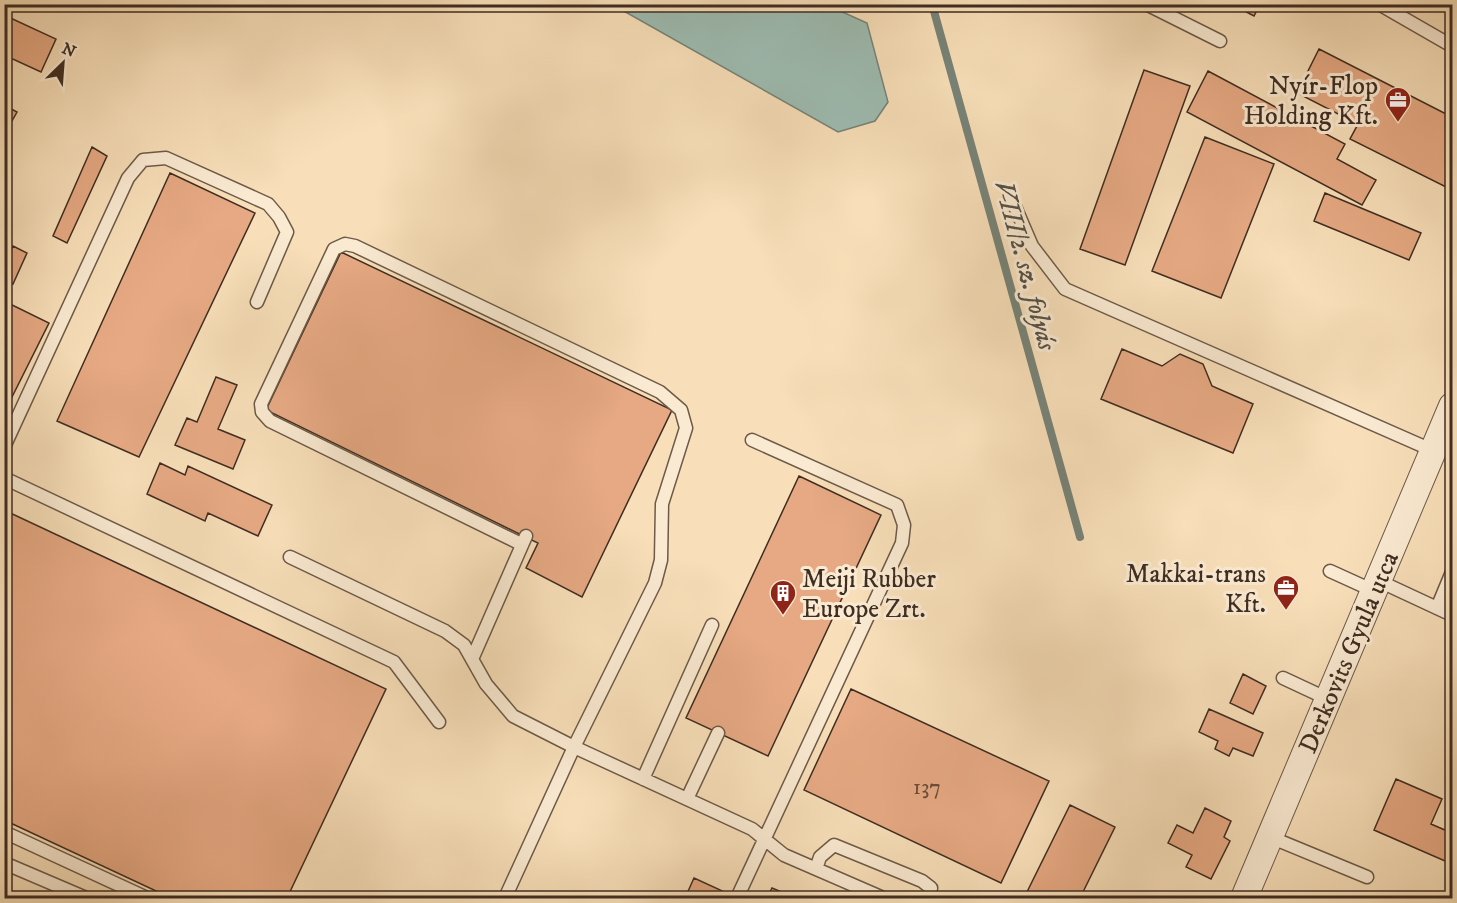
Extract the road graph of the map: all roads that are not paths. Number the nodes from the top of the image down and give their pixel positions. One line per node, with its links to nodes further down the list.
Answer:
1 (1146, 4): 3 (lane)
2 (1379, 4): 4 (lane)
3 (1220, 41)
4 (1452, 46)
5 (1010, 195): 10 (lane)
6 (257, 302): 9 (lane)
7 (1452, 406): 10 (street, Derkovits Gyula utca)
8 (752, 440): 29 (lane)
9 (4, 447)
10 (1434, 451): 15 (street, Derkovits Gyula utca)
11 (4, 478): 22 (lane)
12 (290, 558): 19 (lane)
13 (1330, 571): 15 (lane)
14 (1452, 572): 16 (lane)
15 (1376, 586): 16 (lane); 21 (street, Derkovits Gyula utca)
16 (1437, 608): 17 (lane)
17 (1452, 615)
18 (712, 625): 25 (lane)
19 (473, 657): 24 (lane); 24 (lane)
20 (1283, 678): 21 (lane)
21 (1328, 699): 28 (street, Derkovits Gyula utca)
22 (439, 722)
23 (718, 733): 26 (lane)
24 (574, 747): 25 (lane); 35 (lane)
25 (643, 779): 26 (lane)
26 (687, 799): 29 (lane)
27 (4, 832): 34 (lane)
28 (1270, 837): 32 (lane); 39 (street, Derkovits Gyula utca)
29 (764, 838): 31 (lane); 36 (lane)
30 (4, 863): 33 (lane)
31 (816, 869): 37 (lane); 38 (lane)
32 (1367, 877)
33 (86, 898)
34 (147, 898)
35 (505, 898)
36 (737, 898)
37 (883, 898)
38 (929, 898)
39 (1244, 898)

